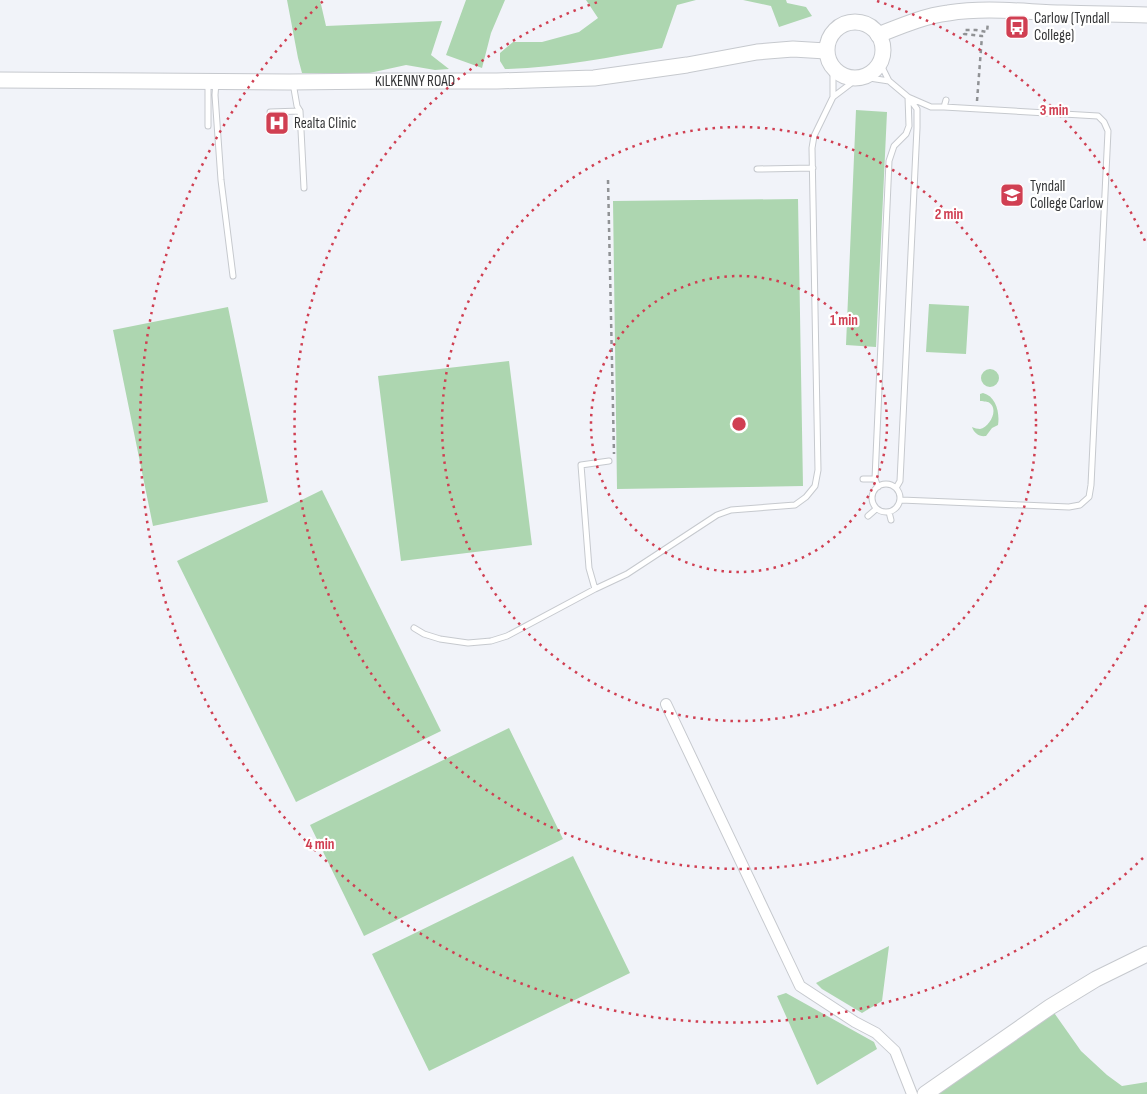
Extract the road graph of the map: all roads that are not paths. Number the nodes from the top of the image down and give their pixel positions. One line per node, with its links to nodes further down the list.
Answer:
1 (1147, 14): 2 (main road)
2 (878, 35): 3 (main road); 4 (main road)
3 (826, 51): 5 (main road); 9 (main road, KILKENNY ROAD)
4 (880, 63): 6 (main road); 10 (lane)
5 (833, 68): 6 (main road); 11 (lane)
6 (860, 78): 10 (lane); 11 (lane)
7 (0, 80): 8 (main road, KILKENNY ROAD)
8 (212, 82): 9 (main road, KILKENNY ROAD); 17 (lane); 21 (lane)
9 (293, 82): 15 (lane)
10 (889, 82): 12 (lane)
11 (833, 97): 18 (lane)
12 (908, 97): 14 (lane); 24 (lane); 26 (lane)
13 (946, 100): 14 (lane)
14 (944, 107): 27 (lane)
15 (300, 111): 16 (lane); 20 (lane)
16 (270, 112)
17 (208, 126)
18 (813, 168): 19 (lane); 32 (lane)
19 (757, 169)
20 (304, 188)
21 (233, 276)
22 (609, 461): 32 (lane)
23 (863, 479): 24 (lane)
24 (875, 480): 25 (lane)
25 (878, 487): 26 (lane); 28 (lane)
26 (896, 488): 27 (lane)
27 (901, 500): 29 (lane)
28 (876, 509): 29 (lane); 30 (lane)
29 (889, 512): 31 (lane)
30 (868, 516)
31 (891, 520)
32 (595, 589): 33 (lane)
33 (414, 628)
34 (666, 704): 36 (street)
35 (1147, 954): 37 (main road)
36 (912, 1094)
37 (925, 1094)

